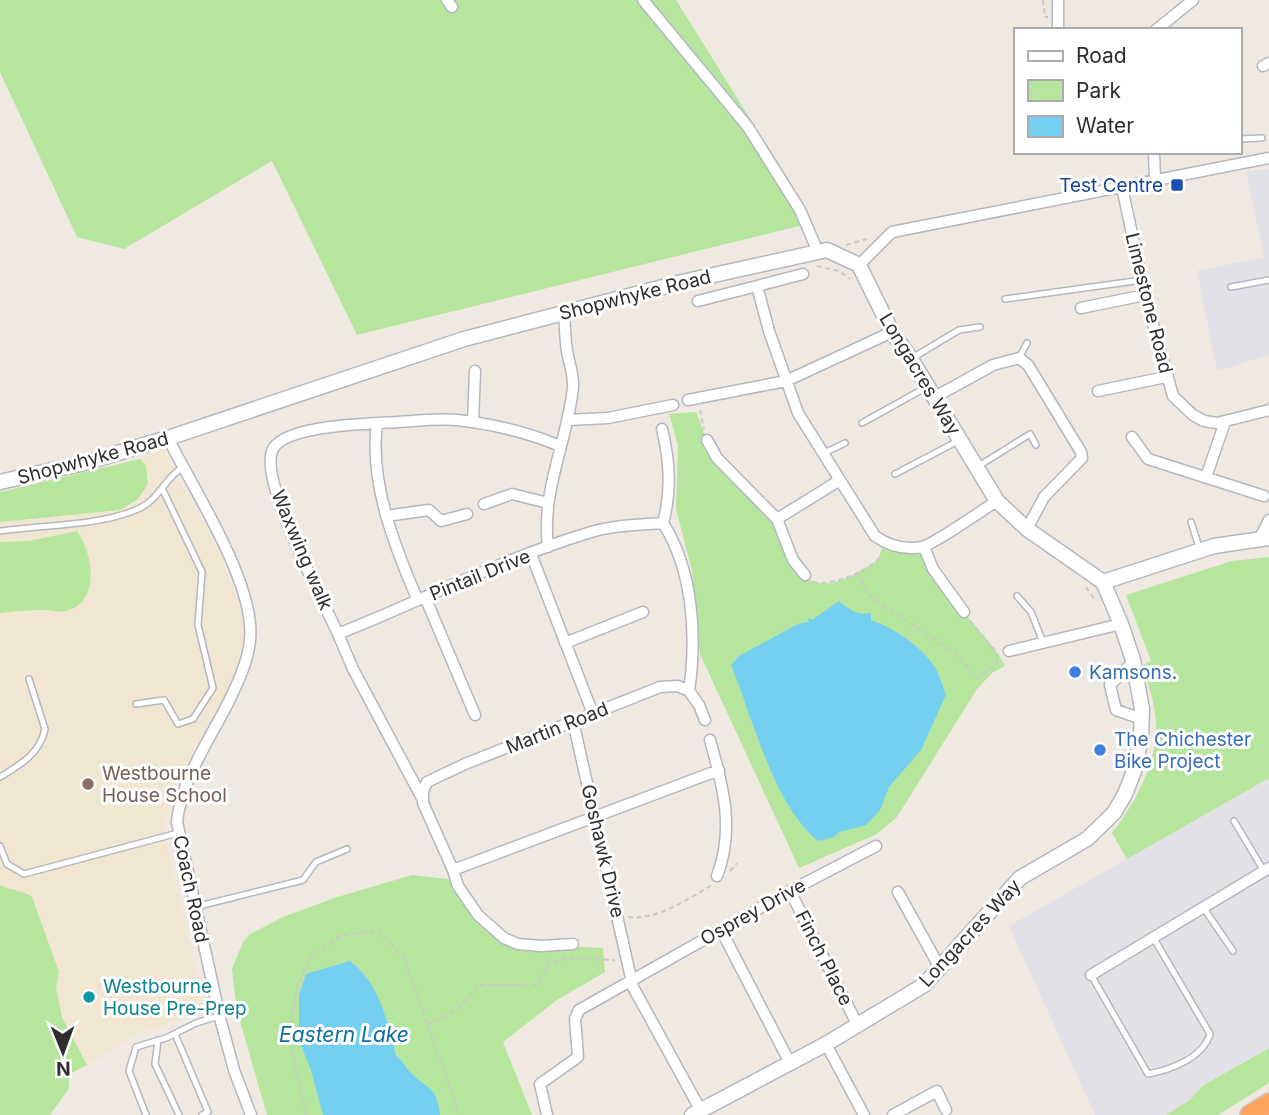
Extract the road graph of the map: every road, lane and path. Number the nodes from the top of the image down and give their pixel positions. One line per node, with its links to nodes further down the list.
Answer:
1 (643, 0): 13 (street)
2 (1058, 0): 4 (street)
3 (1187, 2): 5 (street)
4 (1058, 28)
5 (1158, 28)
6 (1262, 138): 7 (lane)
7 (1241, 139)
8 (1154, 154): 10 (street)
9 (1269, 158): 10 (street)
10 (1155, 180): 11 (street)
11 (1122, 187): 14 (street); 16 (street, Limestone Road)
12 (866, 239): 13 (path)
13 (823, 251): 14 (main road); 24 (main road, Shopwhyke Road)
14 (859, 265): 26 (main road, Longacres Way)
15 (803, 274): 18 (street)
16 (1142, 280): 20 (street, Limestone Road); 21 (lane)
17 (1269, 280): 19 (lane)
18 (757, 286): 22 (street); 32 (street)
19 (1231, 287)
20 (1145, 295): 23 (street); 31 (street, Limestone Road)
21 (1005, 299)
22 (698, 301)
23 (1081, 308)
24 (564, 313): 38 (street); 45 (main road, Shopwhyke Road)
25 (980, 327): 29 (lane)
26 (892, 332): 29 (main road, Longacres Way); 32 (street)
27 (1027, 343): 28 (lane)
28 (1019, 358): 34 (street); 69 (street)
29 (911, 359): 34 (main road, Longacres Way)
30 (475, 371): 39 (street)
31 (1166, 377): 33 (street); 40 (street, Limestone Road)
32 (786, 381): 35 (street); 51 (street)
33 (1098, 391)
34 (931, 392): 41 (lane); 47 (main road, Longacres Way)
35 (693, 398): 46 (path)
36 (673, 405): 38 (street)
37 (1269, 410): 40 (street, Limestone Road)
38 (568, 420): 50 (street)
39 (473, 422): 42 (street); 50 (street)
40 (1225, 422): 55 (street)
41 (862, 423)
42 (377, 424): 64 (street); 85 (street, Waxwing walk)
43 (662, 429): 68 (street)
44 (1132, 437): 55 (street)
45 (168, 438): 52 (street, Coach Road); 57 (main road, Shopwhyke Road)
46 (707, 440): 65 (street)
47 (960, 440): 53 (main road, Longacres Way); 54 (lane)
48 (845, 443): 51 (lane)
49 (1035, 445): 53 (lane)
50 (560, 446): 62 (street)
51 (824, 453): 56 (street)
52 (183, 467): 58 (lane); 105 (street, Coach Road)
53 (977, 467): 60 (main road, Longacres Way)
54 (895, 474)
55 (1206, 477): 59 (street)
56 (840, 480): 65 (street); 72 (street)
57 (0, 482)
58 (162, 488): 70 (lane); 93 (lane)
59 (1264, 496)
60 (997, 501): 69 (main road, Longacres Way); 74 (street)
61 (484, 503): 62 (street)
62 (548, 503): 73 (street)
63 (467, 514): 64 (street)
64 (386, 516): 81 (street)
65 (776, 519): 78 (street)
66 (1269, 520): 71 (street)
67 (1191, 522): 75 (lane)
68 (663, 523): 73 (street, Pintail Drive); 92 (street)
69 (1027, 529): 79 (main road, Longacres Way)
70 (0, 531)
71 (1265, 538): 75 (main road)
72 (884, 542): 74 (street); 77 (path)
73 (548, 547): 76 (street, Pintail Drive)
74 (924, 547): 83 (street)
75 (1200, 550): 79 (main road)
76 (531, 554): 81 (street, Pintail Drive); 87 (street)
77 (857, 572): 78 (path); 89 (path)
78 (804, 575)
79 (1103, 583): 84 (main road, Longacres Way)
80 (1017, 596): 86 (lane)
81 (420, 599): 85 (street, Pintail Drive); 95 (street)
82 (643, 612): 87 (street)
83 (964, 612): 89 (path)
84 (1121, 624): 86 (street); 90 (main road, Longacres Way)
85 (338, 634): 102 (street)
86 (1043, 642): 88 (street)
87 (565, 643): 94 (street)
88 (1009, 651): 89 (path)
89 (998, 654)
90 (1133, 662): 96 (main road, Longacres Way); 96 (street)
91 (29, 679): 101 (lane)
92 (690, 691): 94 (street, Martin Road); 97 (street)
93 (136, 704)
94 (593, 713): 98 (street, Martin Road)
95 (475, 715)
96 (1142, 719): 123 (main road, Longacres Way)
97 (705, 720)
98 (573, 721): 102 (street, Martin Road); 103 (street, Goshawk Drive)
99 (710, 740): 100 (street)
100 (719, 770): 103 (street); 112 (street)
101 (0, 777)
102 (423, 800): 111 (street)
103 (595, 817): 111 (street); 122 (street, Goshawk Drive)
104 (1234, 821): 110 (lane)
105 (178, 833): 106 (lane); 115 (street, Coach Road)
106 (0, 846)
107 (876, 846): 113 (street, Osprey Drive)
108 (347, 849): 115 (lane)
109 (737, 863): 112 (path)
110 (1267, 869): 116 (street)
111 (453, 870): 120 (street)
112 (720, 879): 117 (path)
113 (790, 891): 118 (street, Osprey Drive); 128 (street, Finch Place)
114 (898, 892): 123 (street)
115 (195, 907): 126 (street, Coach Road)
116 (1203, 907): 119 (street); 121 (lane)
117 (626, 917)
118 (721, 930): 125 (street, Osprey Drive); 132 (street)
119 (1153, 937): 124 (street); 124 (lane)
120 (573, 944)
121 (1233, 951)
122 (628, 961): 125 (street, Goshawk Drive); 127 (path)
123 (940, 968): 128 (main road, Longacres Way)
124 (1091, 975)
125 (632, 981): 135 (street, Goshawk Drive); 142 (street, Osprey Drive)
126 (219, 1016): 129 (lane); 139 (street, Coach Road)
127 (426, 1026): 140 (path); 141 (path)
128 (858, 1026): 131 (main road, Longacres Way)
129 (175, 1034): 130 (lane); 138 (lane)
130 (158, 1040): 136 (lane); 137 (lane)
131 (826, 1044): 132 (main road, Longacres Way); 143 (street)
132 (790, 1063): 135 (main road, Longacres Way)
133 (1269, 1103): 145 (highway)
134 (946, 1110): 144 (street)
135 (696, 1112)
136 (146, 1115)
137 (178, 1115)
138 (202, 1115)
139 (251, 1115)
140 (306, 1115)
141 (459, 1115)
142 (547, 1115)
143 (864, 1115)
144 (893, 1115)
145 (1250, 1115)

